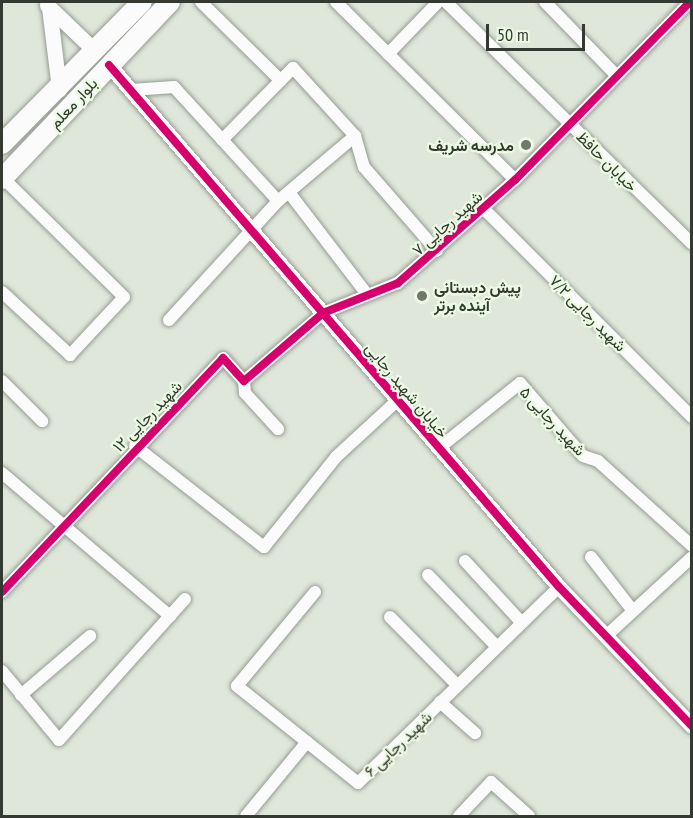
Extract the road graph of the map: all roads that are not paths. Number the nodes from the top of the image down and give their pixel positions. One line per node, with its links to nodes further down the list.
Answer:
1 (142, 2): 10 (main road, بلوار معلم)
2 (170, 2): 12 (main road, بلوار معلم)
3 (201, 2): 14 (street)
4 (336, 2): 11 (street)
5 (438, 2): 11 (street)
6 (545, 2): 13 (street)
7 (690, 2): 13 (street, شهید رجایی ۷)
8 (452, 3): 17 (street, خیابان حافظ)
9 (46, 4): 10 (street); 15 (street)
10 (95, 51): 12 (main road); 15 (main road, بلوار معلم)
11 (388, 54): 22 (street)
12 (110, 65): 16 (street, خیابان شهید رجایی); 21 (main road, بلوار معلم)
13 (616, 75): 17 (street, شهید رجایی ۷)
14 (281, 81): 18 (street); 19 (street)
15 (59, 89): 20 (main road, بلوار معلم)
16 (131, 90): 19 (street); 26 (street, خیابان شهید رجایی)
17 (569, 122): 22 (street, شهید رجایی ۷); 27 (street, خیابان حافظ)
18 (355, 136): 23 (street); 28 (street)
19 (222, 140): 24 (street)
20 (2, 144)
21 (2, 179): 29 (street)
22 (515, 180): 25 (street, شهید رجایی ۷)
23 (291, 195): 24 (street); 30 (street)
24 (278, 201): 26 (street)
25 (484, 209): 28 (street, شهید رجایی ۷); 36 (street, شهید رجایی ۷/۲)
26 (252, 228): 31 (street, خیابان شهید رجایی); 32 (street)
27 (692, 244)
28 (437, 251): 30 (street, شهید رجایی ۷)
29 (2, 292)
30 (366, 293): 31 (street, شهید رجایی ۷)
31 (323, 313): 34 (street); 35 (street, خیابان شهید رجایی)
32 (169, 320)
33 (2, 381): 37 (street)
34 (244, 381): 38 (street); 39 (street, شهید رجایی ۱۲)
35 (399, 399): 39 (street); 40 (street, خیابان شهید رجایی)
36 (692, 417)
37 (42, 421)
38 (278, 429)
39 (135, 446): 42 (street, شهید رجایی ۱۲)
40 (439, 448): 43 (street, شهید رجایی ۵); 48 (street, خیابان شهید رجایی)
41 (2, 473): 42 (street)
42 (65, 525): 49 (street, شهید رجایی ۱۲); 53 (street)
43 (692, 546)
44 (591, 557): 52 (street)
45 (692, 557): 52 (street)
46 (465, 561): 55 (street)
47 (428, 575): 58 (street)
48 (559, 587): 55 (street, شهید رجایی ۶); 57 (street, خیابان شهید رجایی)
49 (2, 592)
50 (315, 592): 65 (street, شهید رجایی ۶)
51 (185, 599): 53 (street)
52 (633, 611): 57 (street)
53 (170, 616): 61 (street)
54 (390, 617): 60 (street)
55 (522, 624): 58 (street, شهید رجایی ۶)
56 (90, 636): 61 (street)
57 (605, 637): 63 (street, خیابان شهید رجایی)
58 (496, 646): 60 (street, شهید رجایی ۶)
59 (2, 671): 61 (street)
60 (457, 686): 62 (street, شهید رجایی ۶)
61 (21, 695)
62 (440, 702): 64 (street); 65 (street, شهید رجایی ۶)
63 (692, 726)
64 (475, 733)
65 (307, 742): 66 (street)
66 (246, 816)
67 (459, 816): 68 (street)
68 (529, 816)

